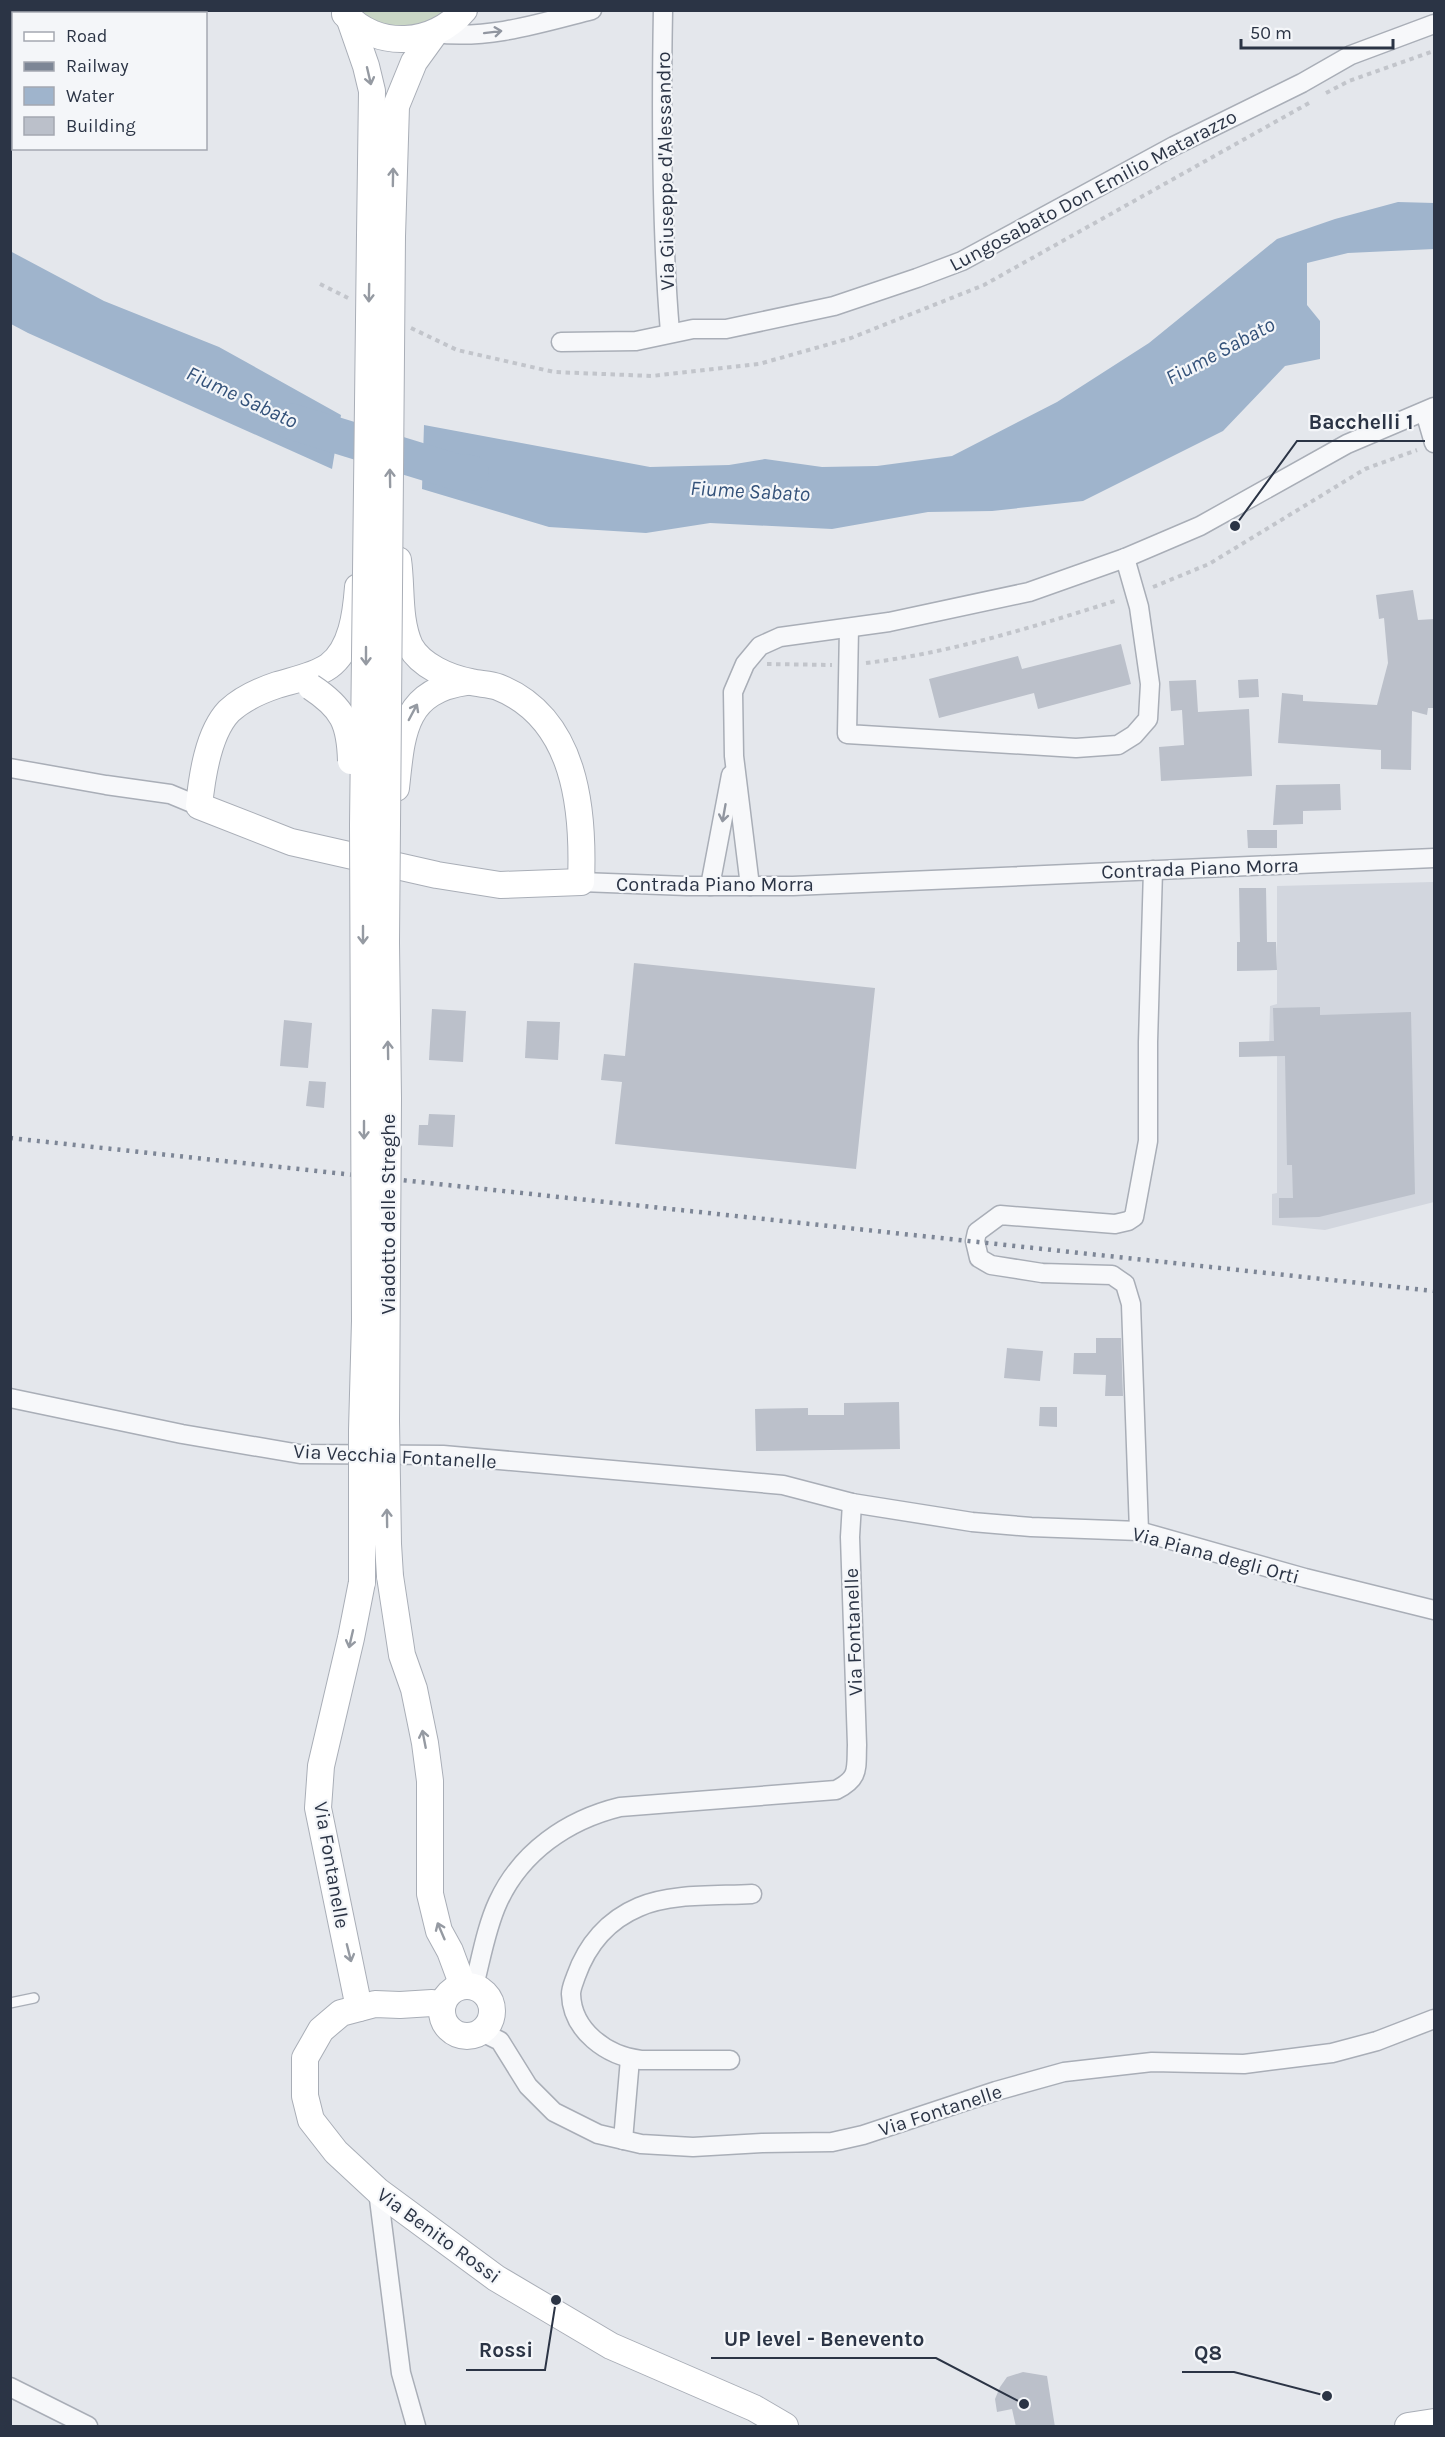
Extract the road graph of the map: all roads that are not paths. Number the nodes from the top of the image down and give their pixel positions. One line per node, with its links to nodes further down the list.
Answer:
1 (464, 10): 6 (main road)
2 (592, 10): 6 (street, one-way to 2)
3 (663, 10): 8 (street, Via Giuseppe d'Alessandro)
4 (346, 15): 6 (main road); 7 (main road, one-way to 7)
5 (1434, 24): 8 (street, Lungosabato Don Emilio Matarazzo)
6 (435, 33): 7 (main road, one-way to 6)
7 (381, 235): 12 (main road, one-way to 12, bridge); 13 (main road, one-way to 7, bridge)
8 (670, 332): 9 (street, Lungosabato Don Emilio Matarazzo)
9 (561, 342)
10 (1430, 410): 11 (street); 14 (street)
11 (1434, 443)
12 (366, 500): 16 (main road, bridge); 27 (main road, one-way to 27, bridge)
13 (390, 516): 17 (main road, bridge); 21 (main road, bridge)
14 (1125, 558): 15 (street); 15 (street)
15 (849, 628): 18 (street)
16 (311, 681): 20 (main road); 27 (main road, bridge)
17 (455, 681): 21 (main road, one-way to 17, bridge); 24 (main road)
18 (734, 756): 25 (street, one-way to 25); 26 (street)
19 (10, 768): 20 (street, Contrada Piano Morra)
20 (199, 806): 24 (main road, Contrada Piano Morra)
21 (389, 851): 33 (main road, Viadotto delle Streghe, one-way to 21, bridge)
22 (1434, 858): 23 (street, Contrada Piano Morra)
23 (1153, 870): 26 (street, Contrada Piano Morra); 30 (street)
24 (581, 882): 25 (street, Contrada Piano Morra)
25 (710, 886): 26 (street, Contrada Piano Morra)
26 (750, 886)
27 (363, 890): 37 (main road, Via Fontanelle, one-way to 37, bridge)
28 (10, 1398): 29 (street, Via Vecchia Fontanelle)
29 (852, 1503): 30 (street, Via Piana degli Orti); 33 (street, Via Fontanelle)
30 (1138, 1531): 31 (street, Via Piana degli Orti)
31 (1434, 1610)
32 (753, 1894): 40 (street)
33 (469, 1986): 36 (main road); 39 (main road)
34 (34, 1998): 35 (lane)
35 (10, 2003)
36 (442, 2007): 37 (main road, Via Benito Rossi); 39 (main road)
37 (359, 2008): 43 (main road, Via Benito Rossi)
38 (1434, 2019): 42 (street, Via Fontanelle)
39 (482, 2032): 42 (street, Via Fontanelle)
40 (630, 2059): 41 (street); 42 (street)
41 (730, 2060)
42 (623, 2140)
43 (378, 2191): 47 (street); 48 (main road, Via Benito Rossi)
44 (10, 2387): 46 (street)
45 (1434, 2422): 49 (main road)
46 (88, 2427)
47 (416, 2427)
48 (785, 2427)
49 (1408, 2427)

